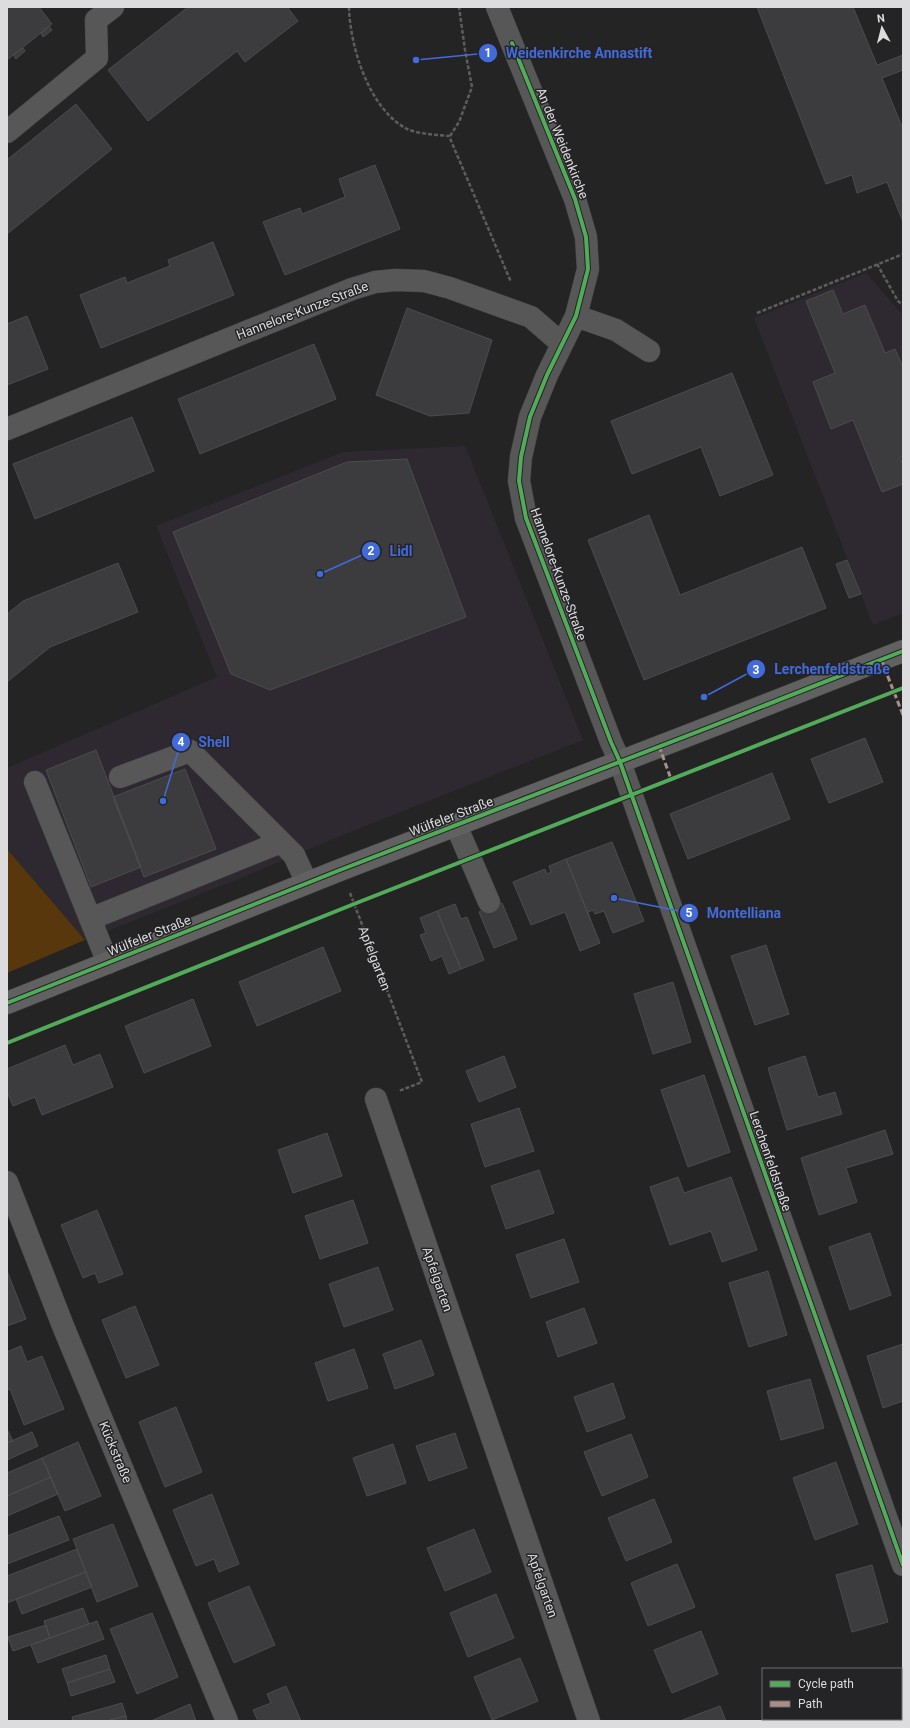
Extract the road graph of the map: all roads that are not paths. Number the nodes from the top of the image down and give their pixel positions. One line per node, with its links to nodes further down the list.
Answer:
1 (112, 7): 3 (street)
2 (497, 7): 4 (street, An der Weidenkirche)
3 (7, 132)
4 (576, 316): 5 (street, An der Weidenkirche); 6 (street)
5 (562, 344): 7 (street, Hannelore-Kunze-Straße); 9 (street, Hannelore-Kunze-Straße)
6 (649, 351)
7 (7, 429)
8 (903, 651): 9 (main road, Wülfeler Straße)
9 (620, 762): 12 (main road, Wülfeler Straße); 21 (street, Lerchenfeldstraße)
10 (120, 777): 13 (street)
11 (35, 782): 16 (street)
12 (456, 825): 14 (main road, Wülfeler Straße); 15 (street)
13 (281, 842): 14 (street); 16 (street)
14 (307, 883): 17 (main road, Wülfeler Straße)
15 (490, 902)
16 (90, 919): 17 (street)
17 (108, 963): 18 (main road, Wülfeler Straße)
18 (7, 1003)
19 (376, 1099): 23 (street, Apfelgarten)
20 (7, 1182): 22 (street, Kückstraße)
21 (903, 1565)
22 (227, 1721)
23 (589, 1721)

